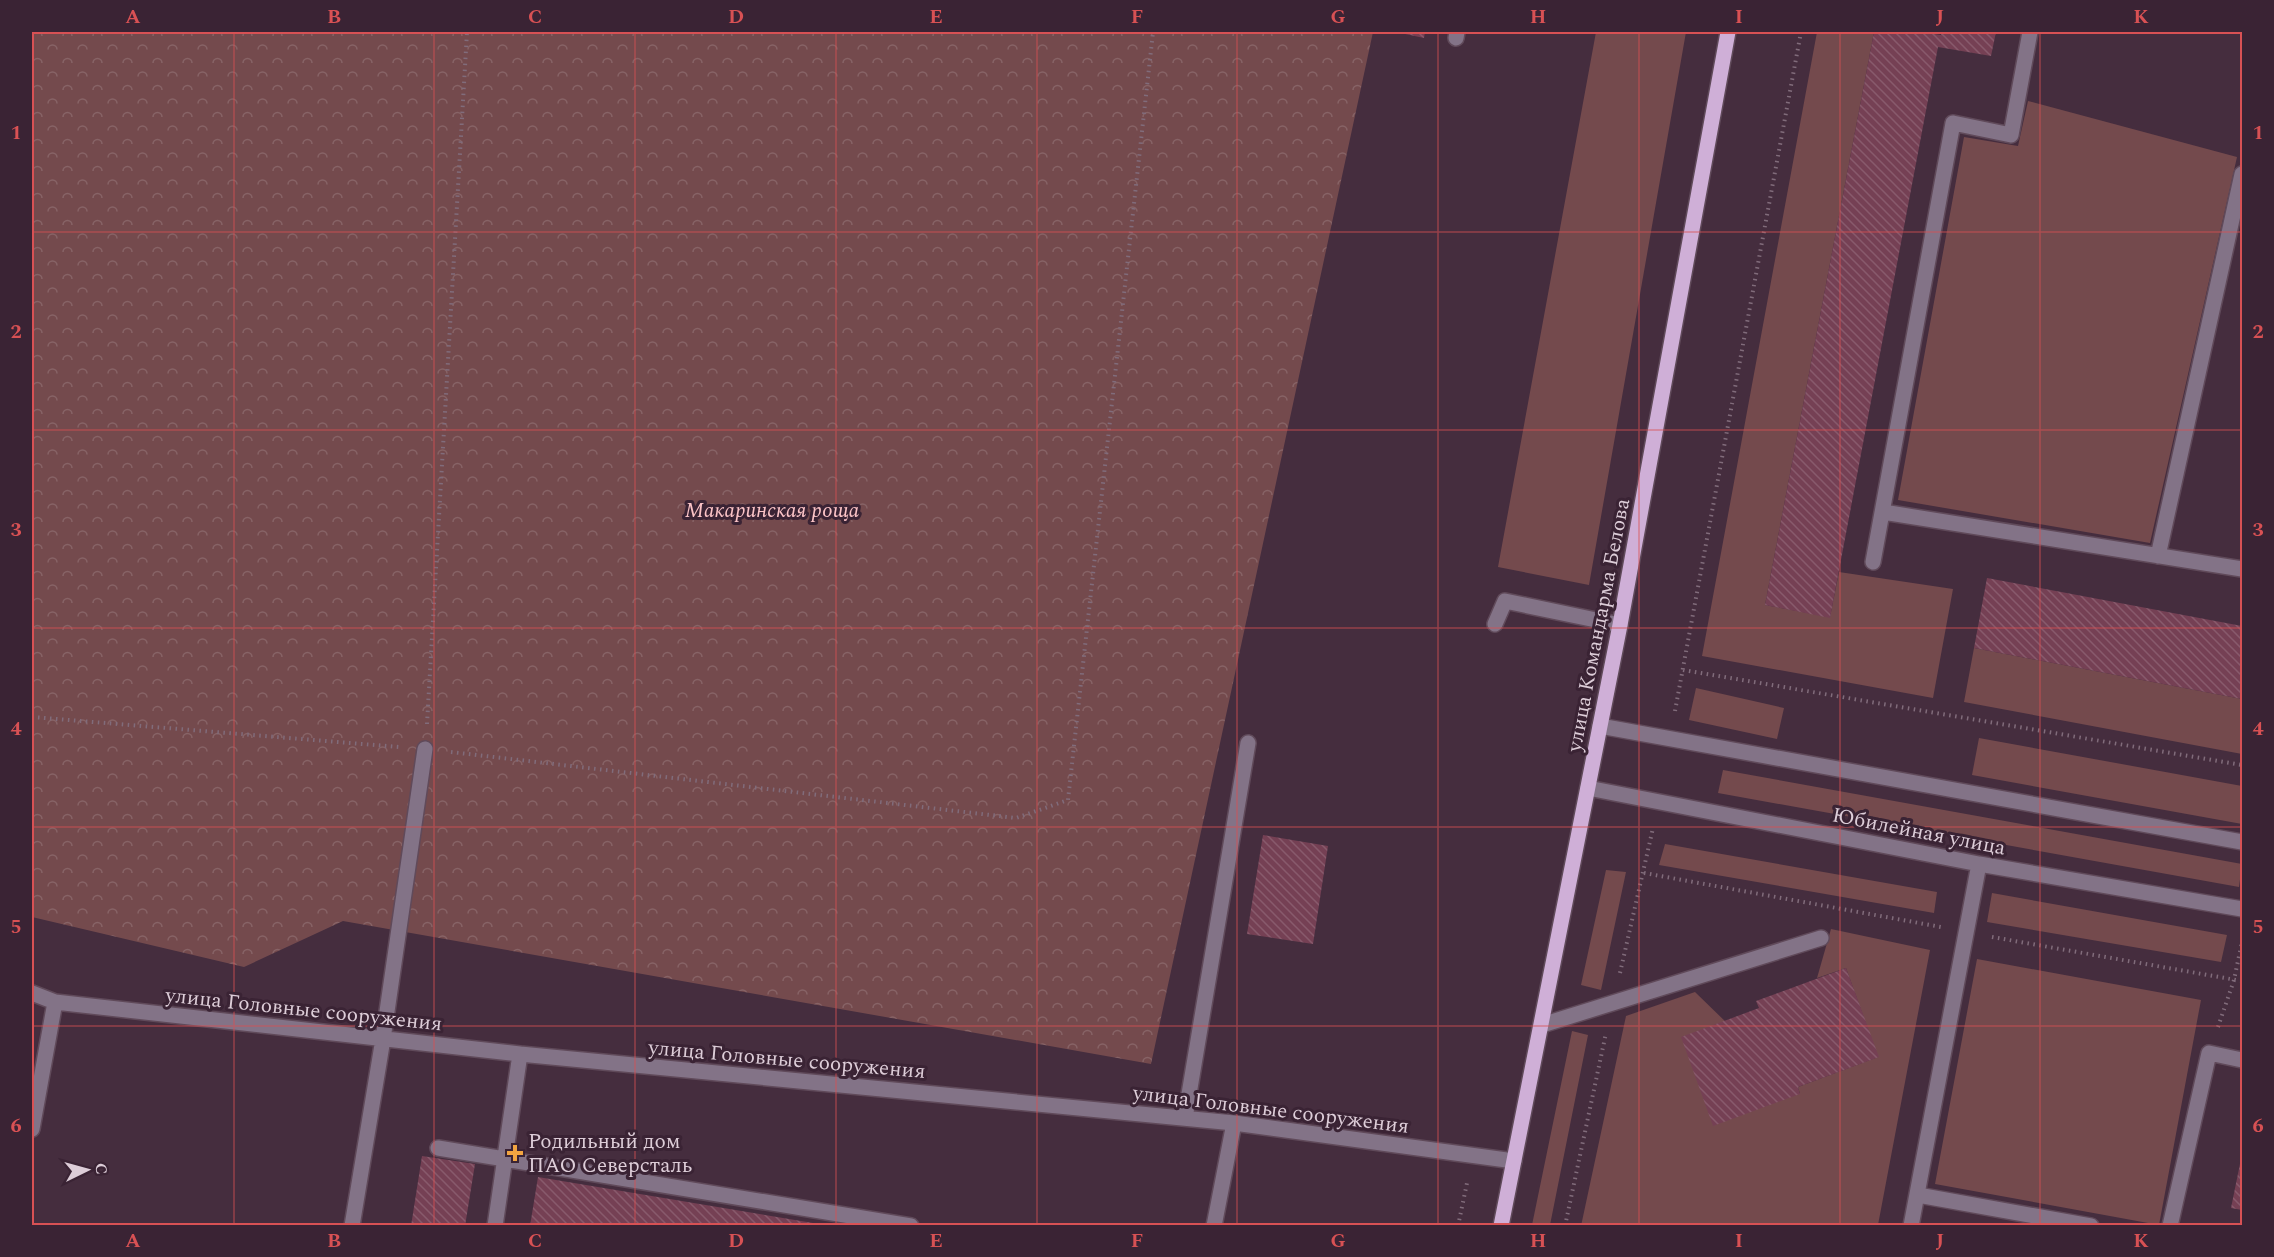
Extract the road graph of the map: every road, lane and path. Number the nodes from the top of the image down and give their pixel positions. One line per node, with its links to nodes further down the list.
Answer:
1 (467, 32): 18 (path)
2 (1153, 32): 18 (path)
3 (1728, 32): 12 (main road, улица Командарма Белова)
4 (1801, 32): 13 (path)
5 (2030, 32): 7 (street)
6 (2242, 174): 8 (street)
7 (1883, 512): 8 (street); 9 (street)
8 (2158, 556): 10 (street)
9 (1873, 562)
10 (2242, 570)
11 (1495, 624): 12 (street)
12 (1620, 625): 15 (main road, улица Командарма Белова)
13 (1683, 670): 16 (path); 19 (path)
14 (32, 717): 18 (path)
15 (1600, 726): 16 (street); 20 (main road, улица Командарма Белова)
16 (1670, 740): 22 (street)
17 (1248, 743): 35 (street)
18 (425, 749): 31 (street)
19 (2242, 765)
20 (1588, 788): 21 (street, Юбилейная улица); 30 (main road, улица Командарма Белова)
21 (1658, 801): 23 (street, Юбилейная улица); 29 (path)
22 (2242, 842)
23 (1979, 864): 24 (street, Юбилейная улица); 42 (street)
24 (2242, 909)
25 (1821, 938): 29 (street)
26 (2242, 942): 32 (path)
27 (32, 993): 28 (street)
28 (55, 1002): 31 (street, улица Головные сооружения); 37 (street)
29 (1612, 1003): 30 (street); 49 (path)
30 (1542, 1025): 41 (main road, улица Командарма Белова)
31 (382, 1039): 33 (street, улица Головные сооружения); 43 (street)
32 (2209, 1053): 34 (street); 52 (street)
33 (520, 1054): 35 (street, улица Головные сооружения); 40 (street)
34 (2242, 1059)
35 (1185, 1118): 36 (street, улица Головные сооружения)
36 (1234, 1123): 39 (street, улица Головные сооружения); 46 (street)
37 (32, 1129)
38 (438, 1148): 40 (street)
39 (1472, 1155): 41 (street, улица Головные сооружения); 47 (path)
40 (505, 1159): 44 (street); 45 (street)
41 (1514, 1161): 48 (main road, улица Командарма Белова)
42 (1918, 1195): 50 (street); 51 (street)
43 (352, 1226)
44 (495, 1226)
45 (911, 1226)
46 (1214, 1226)
47 (1458, 1226)
48 (1501, 1226)
49 (1565, 1226)
50 (1911, 1226)
51 (2091, 1226)
52 (2170, 1226)

